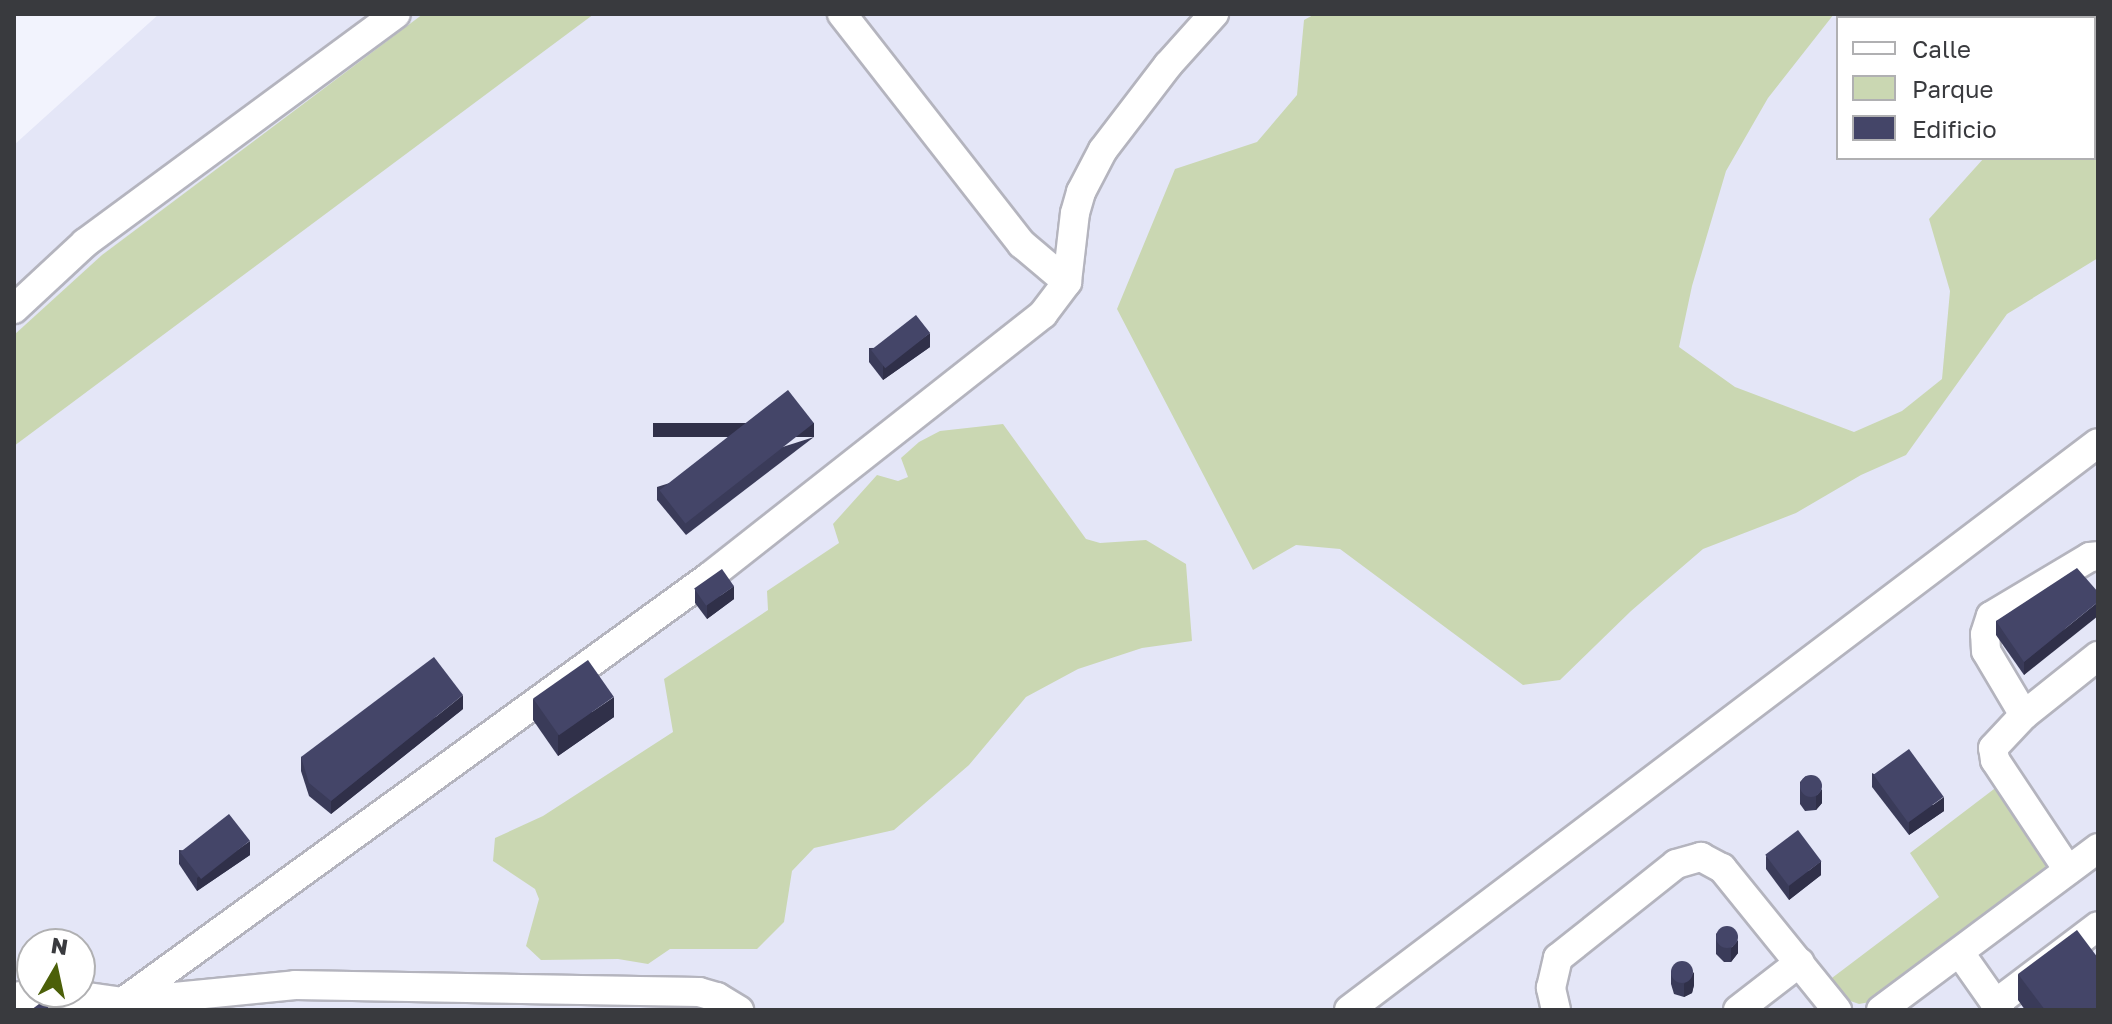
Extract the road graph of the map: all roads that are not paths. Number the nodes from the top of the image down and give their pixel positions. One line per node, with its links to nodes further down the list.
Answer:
1 (396, 14): 5 (street)
2 (842, 14): 4 (street)
3 (1214, 14): 4 (street)
4 (1067, 282): 17 (street)
5 (14, 309)
6 (2098, 443): 21 (street)
7 (2098, 556): 9 (street)
8 (2098, 656): 9 (street)
9 (2024, 715): 11 (street)
10 (2098, 848): 11 (street)
11 (2068, 870): 13 (street)
12 (2098, 926): 18 (street)
13 (1960, 953): 18 (street); 25 (street)
14 (1800, 962): 22 (street); 23 (street); 24 (street)
15 (295, 985): 17 (street); 19 (street); 20 (street)
16 (96, 998): 17 (street)
17 (135, 1004)
18 (1998, 1007)
19 (261, 1010)
20 (739, 1010)
21 (1349, 1010)
22 (1556, 1010)
23 (1738, 1010)
24 (1837, 1010)
25 (1881, 1010)

